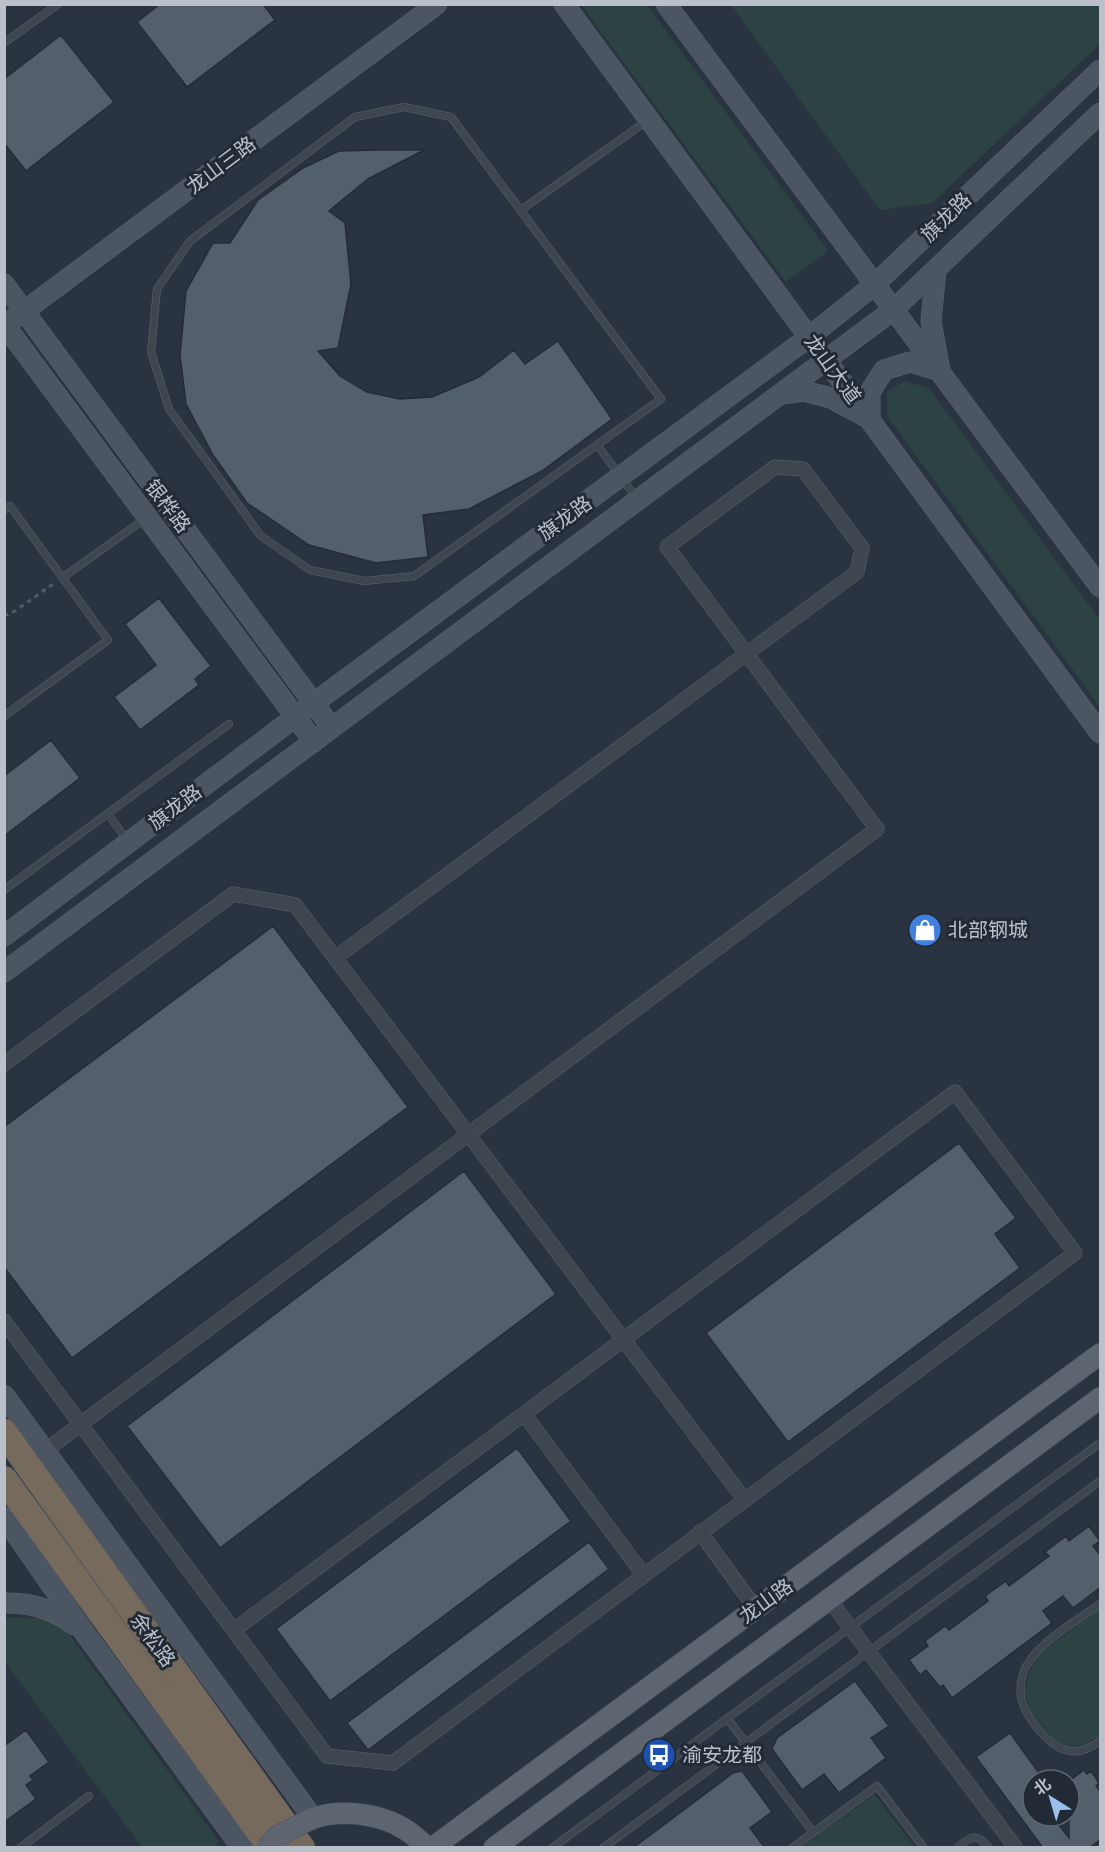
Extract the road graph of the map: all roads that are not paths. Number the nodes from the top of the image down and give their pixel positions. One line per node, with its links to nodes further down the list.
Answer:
1 (58, 4): 5 (lane)
2 (436, 4): 14 (main road, 龙山三路)
3 (564, 4): 8 (main road, 龙山大道)
4 (666, 4): 12 (main road)
5 (4, 43)
6 (1101, 70): 12 (main road, 旗龙路)
7 (1101, 113): 10 (main road)
8 (648, 120): 9 (lane); 16 (main road, 龙山大道)
9 (521, 210): 21 (lane); 21 (lane)
10 (936, 270): 13 (main road); 18 (main road)
11 (4, 284): 14 (main road, 银桦路)
12 (874, 285): 13 (main road); 16 (main road, 旗龙路)
13 (893, 310): 17 (main road); 18 (main road)
14 (24, 311): 15 (main road, 龙山三路); 29 (main road, 银桦路)
15 (5, 325): 25 (main road, 银桦路)
16 (809, 337): 17 (main road, 龙山大道); 22 (main road, 旗龙路)
17 (826, 359): 19 (main road); 20 (main road, 龙山大道)
18 (940, 371): 20 (main road); 27 (main road)
19 (779, 394): 20 (main road); 23 (main road)
20 (870, 419): 34 (main road, 龙山大道)
21 (598, 446): 22 (lane)
22 (621, 477): 23 (lane); 29 (main road, 旗龙路)
23 (637, 499): 33 (main road)
24 (4, 510): 26 (lane)
25 (148, 516): 26 (lane); 31 (main road, 银桦路)
26 (62, 578): 30 (lane)
27 (1101, 586)
28 (746, 653): 28 (street); 40 (street); 43 (street)
29 (314, 703): 31 (main road, 旗龙路); 33 (main road, 银桦路)
30 (4, 716)
31 (296, 717): 35 (main road, 银桦路); 37 (main road, 旗龙路)
32 (229, 724): 36 (lane)
33 (332, 728): 35 (main road)
34 (1101, 734)
35 (314, 742): 41 (main road)
36 (108, 814): 37 (lane); 38 (lane)
37 (129, 842): 39 (main road, 旗龙路)
38 (4, 890)
39 (4, 936)
40 (336, 958): 42 (street); 43 (street)
41 (4, 972)
42 (4, 1064)
43 (467, 1136): 45 (street); 50 (street)
44 (4, 1321): 50 (street)
45 (623, 1340): 49 (street); 56 (street); 56 (street)
46 (1101, 1354): 63 (main road, 龙山路)
47 (4, 1395): 53 (main road)
48 (1101, 1398): 60 (main road, 龙山路)
49 (524, 1413): 59 (street); 65 (street)
50 (81, 1424): 53 (street); 65 (street)
51 (4, 1432): 77 (highway, 余松路)
52 (1101, 1443): 64 (lane)
53 (46, 1450): 72 (main road)
54 (4, 1479): 76 (highway, 余松路)
55 (1101, 1481): 67 (lane)
56 (744, 1499): 58 (street)
57 (4, 1517): 66 (main road)
58 (700, 1532): 59 (street); 63 (street)
59 (643, 1574): 65 (street)
60 (829, 1599): 64 (street); 79 (main road, 龙山路)
61 (4, 1603): 66 (main road)
62 (1101, 1604): 69 (lane)
63 (756, 1608): 78 (main road, 龙山路)
64 (850, 1627): 67 (street); 68 (lane)
65 (234, 1630)
66 (84, 1632): 75 (main road)
67 (870, 1652): 70 (lane); 86 (street)
68 (727, 1718): 70 (lane); 80 (lane)
69 (1101, 1741)
70 (747, 1743): 73 (lane); 81 (lane)
71 (89, 1796): 74 (lane)
72 (310, 1820): 76 (main road, bridge); 78 (main road)
73 (813, 1832): 82 (lane); 83 (lane)
74 (20, 1848)
75 (242, 1848)
76 (269, 1848)
77 (302, 1848)
78 (430, 1848)
79 (494, 1848)
80 (552, 1848)
81 (603, 1848)
82 (792, 1848)
83 (924, 1848)
84 (957, 1848): 85 (lane)
85 (989, 1848)
86 (1016, 1848)

